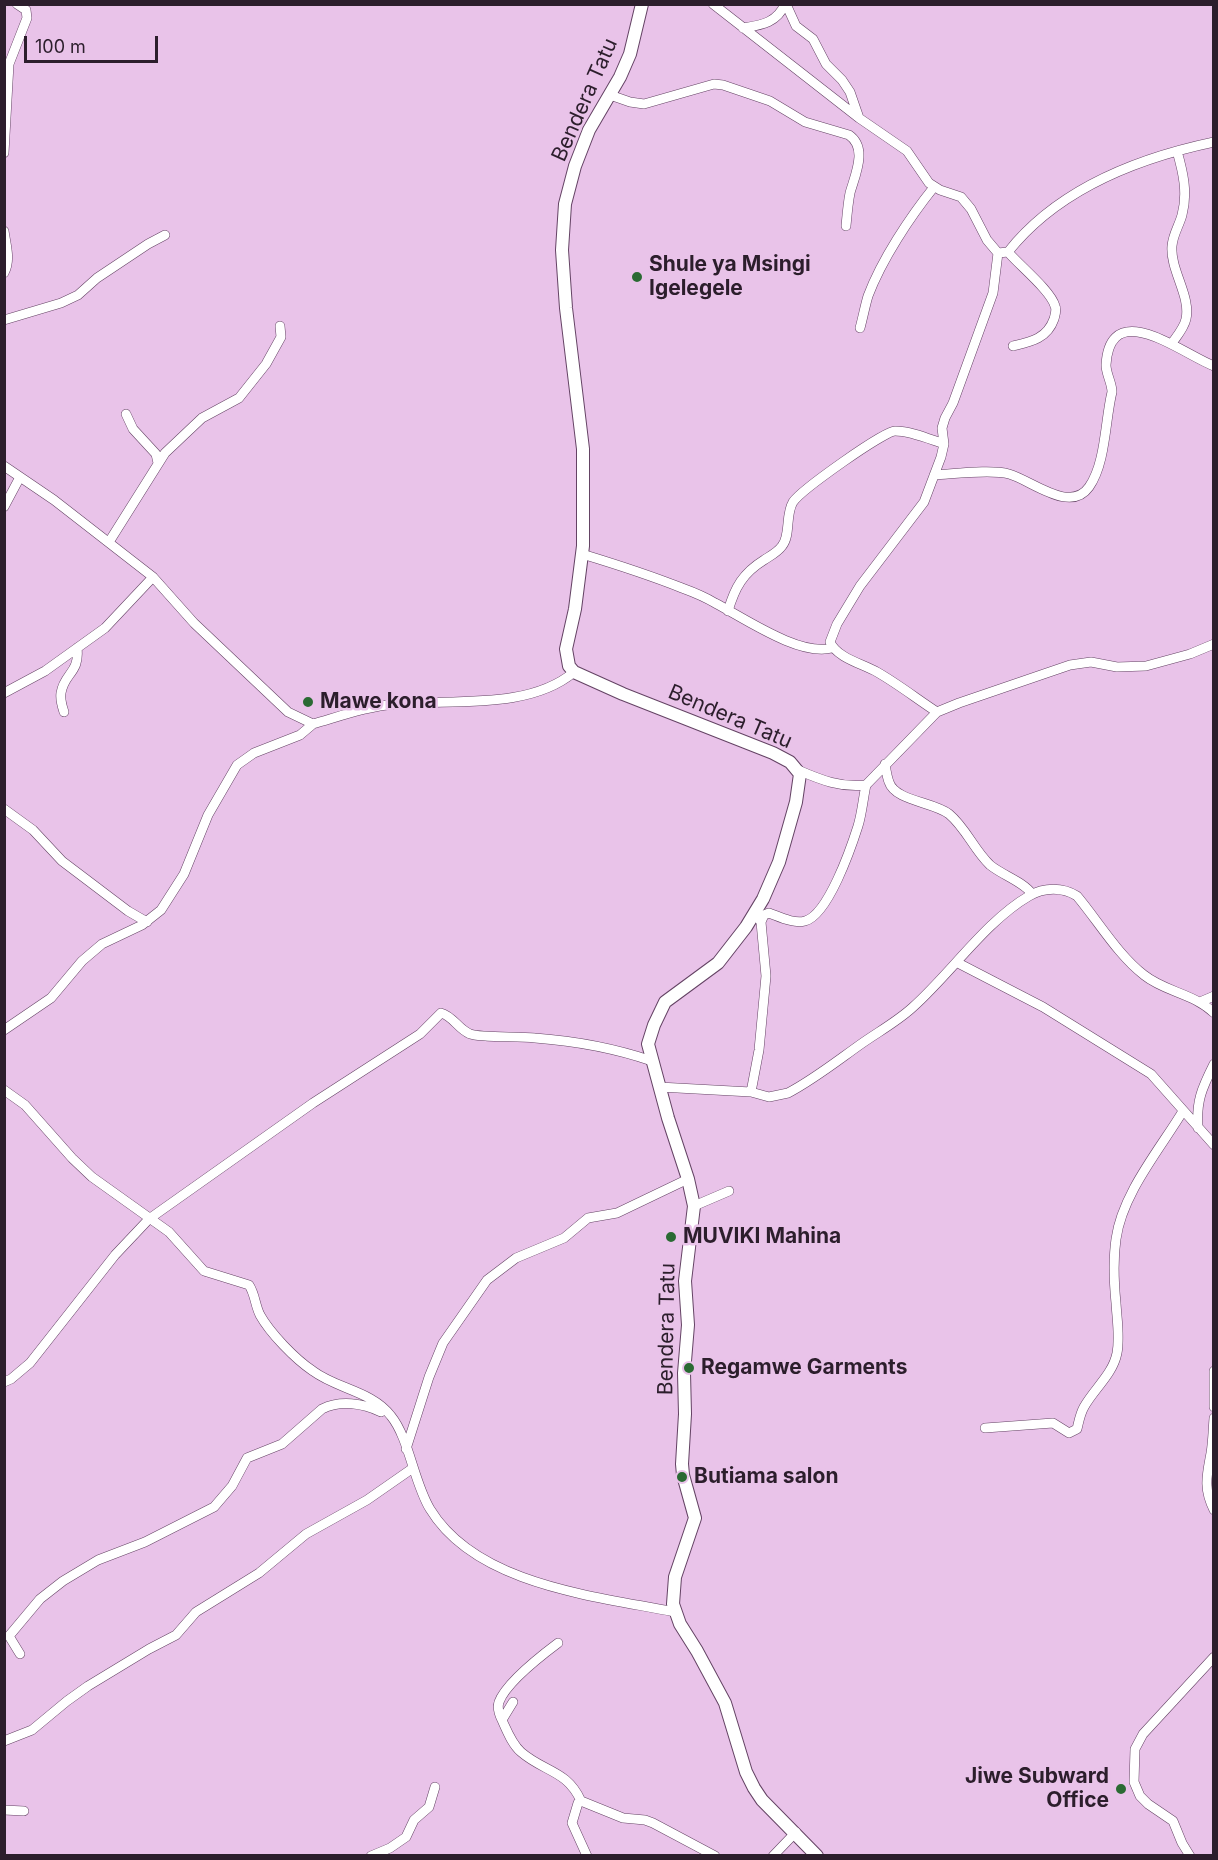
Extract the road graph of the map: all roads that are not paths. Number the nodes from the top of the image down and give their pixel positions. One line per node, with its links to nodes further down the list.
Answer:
1 (17, 4): 10 (street)
2 (642, 4): 6 (main road, Bendera Tatu)
3 (713, 4): 5 (street)
4 (786, 4): 5 (street); 7 (street)
5 (743, 28): 7 (street)
6 (610, 95): 12 (street); 31 (main road, Bendera Tatu)
7 (859, 118): 11 (street)
8 (1214, 142): 9 (street)
9 (1177, 151): 15 (street); 20 (street)
10 (4, 153)
11 (934, 187): 15 (street); 19 (street)
12 (846, 226)
13 (4, 231): 16 (street)
14 (165, 235): 17 (street)
15 (1003, 253): 21 (street); 24 (street)
16 (4, 273)
17 (4, 320)
18 (280, 326): 25 (street)
19 (860, 328)
20 (1172, 343): 22 (street); 27 (street)
21 (1012, 346)
22 (1214, 366)
23 (126, 414): 25 (street)
24 (944, 444): 27 (street); 33 (street)
25 (158, 463): 30 (street)
26 (4, 466): 28 (street)
27 (934, 475): 36 (street)
28 (20, 477): 29 (street); 30 (street)
29 (4, 507)
30 (109, 542): 32 (street)
31 (582, 554): 33 (street); 37 (main road, Bendera Tatu)
32 (153, 577): 35 (street); 41 (street)
33 (728, 611): 36 (street)
34 (1214, 644): 40 (street)
35 (77, 648): 38 (street); 39 (street)
36 (832, 648): 40 (street)
37 (574, 672): 41 (street); 43 (main road, Bendera Tatu)
38 (4, 693)
39 (64, 712)
40 (937, 712): 42 (street)
41 (313, 724): 48 (street)
42 (885, 764): 44 (street); 46 (street)
43 (798, 770): 44 (street); 47 (main road, Bendera Tatu)
44 (866, 785): 47 (street)
45 (4, 809): 48 (street)
46 (1032, 894): 49 (street); 51 (street)
47 (758, 918): 54 (main road, Bendera Tatu); 58 (street)
48 (147, 922): 53 (street)
49 (958, 963): 58 (street); 59 (street)
50 (1214, 996): 51 (street)
51 (1200, 1002): 52 (street)
52 (1214, 1013)
53 (4, 1030)
54 (652, 1061): 56 (main road, Bendera Tatu); 65 (street)
55 (1214, 1064): 60 (street)
56 (659, 1087): 58 (street); 62 (main road, Bendera Tatu)
57 (4, 1090): 65 (street)
58 (752, 1092)
59 (1183, 1111): 60 (street); 71 (street)
60 (1198, 1128): 61 (street)
61 (1214, 1145)
62 (688, 1179): 64 (main road, Bendera Tatu); 72 (street)
63 (729, 1191): 64 (street)
64 (694, 1206): 75 (main road, Bendera Tatu)
65 (149, 1219): 67 (street); 69 (street)
66 (1214, 1371): 68 (street)
67 (4, 1382)
68 (1214, 1407)
69 (392, 1416): 72 (street); 76 (street)
70 (1214, 1418): 74 (street)
71 (986, 1428)
72 (406, 1449): 73 (street)
73 (413, 1468): 75 (street); 82 (street)
74 (1214, 1510)
75 (675, 1612): 87 (main road, Bendera Tatu)
76 (7, 1639): 78 (street)
77 (558, 1642): 81 (street)
78 (20, 1654)
79 (1214, 1657): 93 (street)
80 (513, 1702): 81 (street)
81 (502, 1720): 84 (street)
82 (4, 1741)
83 (435, 1787): 88 (street)
84 (581, 1801): 89 (street); 90 (street)
85 (4, 1810): 86 (street)
86 (24, 1811)
87 (796, 1832): 91 (street); 92 (main road, Bendera Tatu)
88 (371, 1856)
89 (587, 1856)
90 (715, 1856)
91 (774, 1856)
92 (817, 1856)
93 (1190, 1856)

